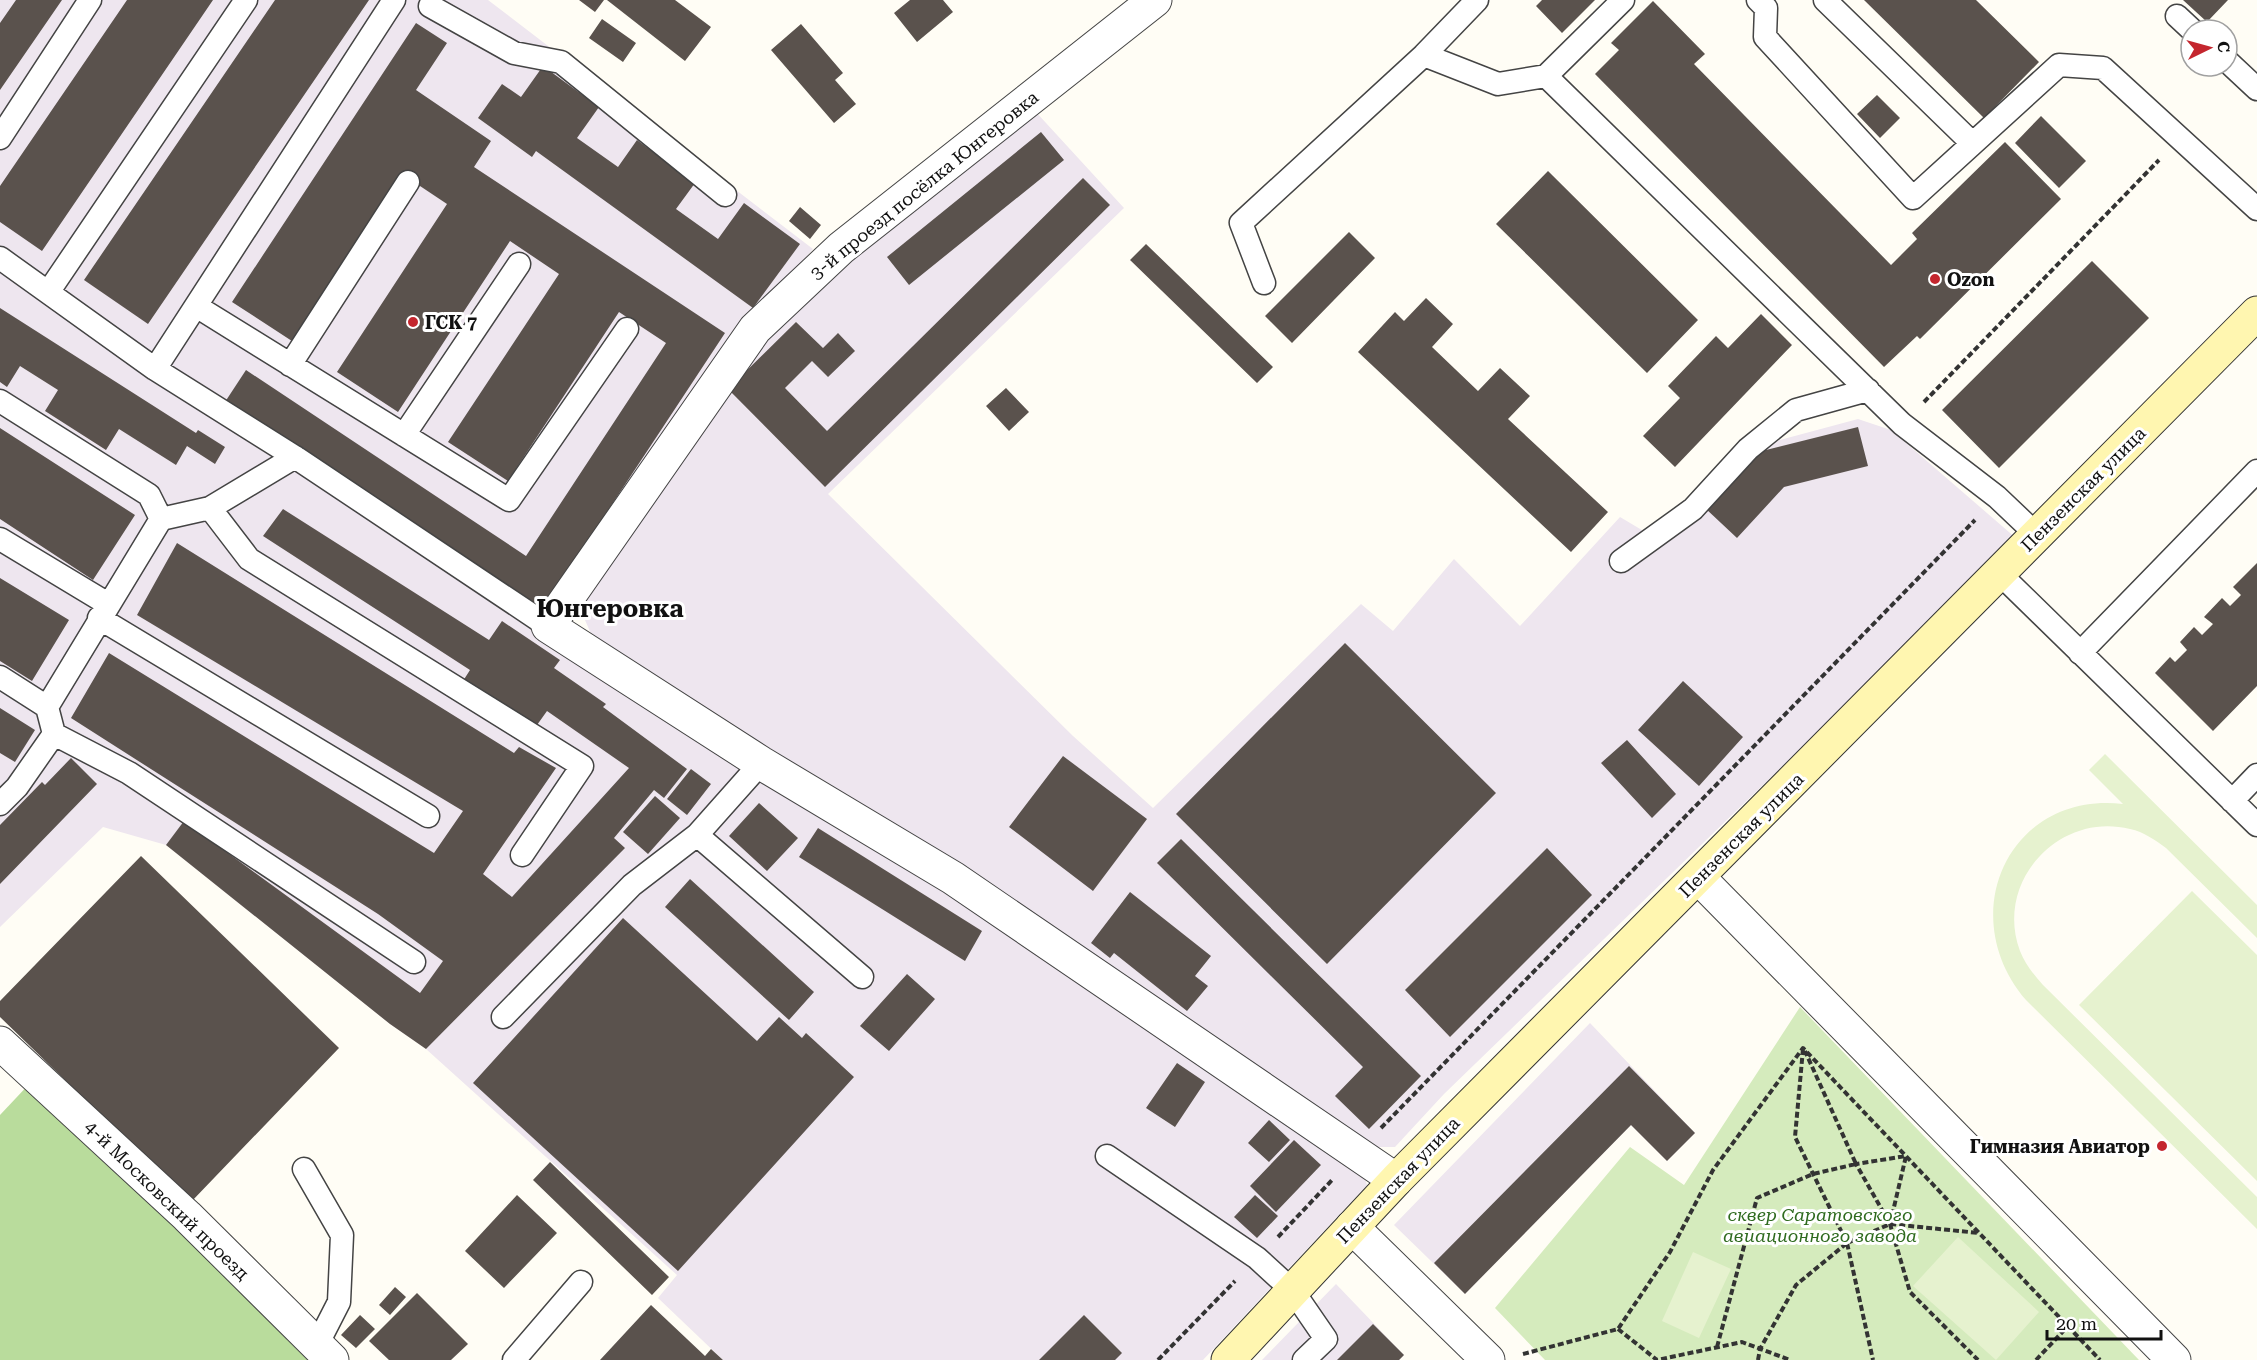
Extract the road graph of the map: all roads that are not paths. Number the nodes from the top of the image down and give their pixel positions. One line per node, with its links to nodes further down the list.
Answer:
1 (90, 0): 14 (lane)
2 (246, 0): 22 (lane)
3 (394, 0): 23 (lane)
4 (1155, 0): 40 (street, 3-й проезд посёлка Юнгеровка)
5 (1477, 0): 10 (lane)
6 (1623, 0): 12 (lane)
7 (1825, 0): 15 (lane)
8 (428, 2): 17 (lane)
9 (1766, 3): 15 (lane)
10 (1424, 55): 12 (lane); 21 (lane)
11 (2239, 72): 13 (lane)
12 (1546, 76): 28 (lane)
13 (2257, 88)
14 (0, 138)
15 (1972, 144): 18 (lane)
16 (408, 182): 26 (lane)
17 (725, 195)
18 (2257, 209)
19 (0, 258): 22 (lane)
20 (519, 264): 30 (lane)
21 (1264, 283)
22 (49, 291): 27 (lane)
23 (196, 306): 26 (lane); 27 (lane)
24 (2257, 313): 35 (street, Пензенская улица)
25 (627, 329): 30 (lane)
26 (290, 365): 30 (lane)
27 (155, 369): 31 (lane)
28 (1868, 390): 35 (lane); 37 (lane)
29 (0, 401): 34 (lane)
30 (404, 435)
31 (295, 457): 33 (lane); 40 (lane)
32 (2257, 471): 41 (lane)
33 (210, 508): 34 (lane); 53 (lane)
34 (161, 519): 39 (lane)
35 (2037, 535): 38 (street, Пензенская улица)
36 (0, 539): 39 (lane)
37 (1621, 561)
38 (1999, 573): 41 (lane); 54 (street, Пензенская улица)
39 (104, 611): 43 (lane); 50 (lane)
40 (548, 626): 45 (street)
41 (2080, 653): 48 (lane)
42 (0, 677): 43 (lane)
43 (47, 706): 44 (lane)
44 (54, 734): 47 (lane); 55 (lane)
45 (761, 763): 52 (lane); 61 (street)
46 (2257, 775): 48 (lane)
47 (8, 781): 49 (lane)
48 (2232, 801): 51 (lane)
49 (0, 804)
50 (428, 816)
51 (2257, 825)
52 (697, 835): 56 (lane); 57 (lane)
53 (522, 855)
54 (1699, 878): 61 (street, Пензенская улица); 70 (street)
55 (414, 962)
56 (862, 977)
57 (503, 1017)
58 (0, 1043): 65 (street, 4-й Московский проезд)
59 (1107, 1156): 64 (lane)
60 (304, 1169): 65 (lane)
61 (1396, 1180): 62 (street, Пензенская улица)
62 (1352, 1227): 64 (street, Пензенская улица); 66 (street)
63 (582, 1282): 67 (lane)
64 (1293, 1291): 68 (street, Пензенская улица); 69 (lane)
65 (324, 1352)
66 (1500, 1359)
67 (514, 1360)
68 (1228, 1360)
69 (1304, 1360)
70 (2174, 1360)

